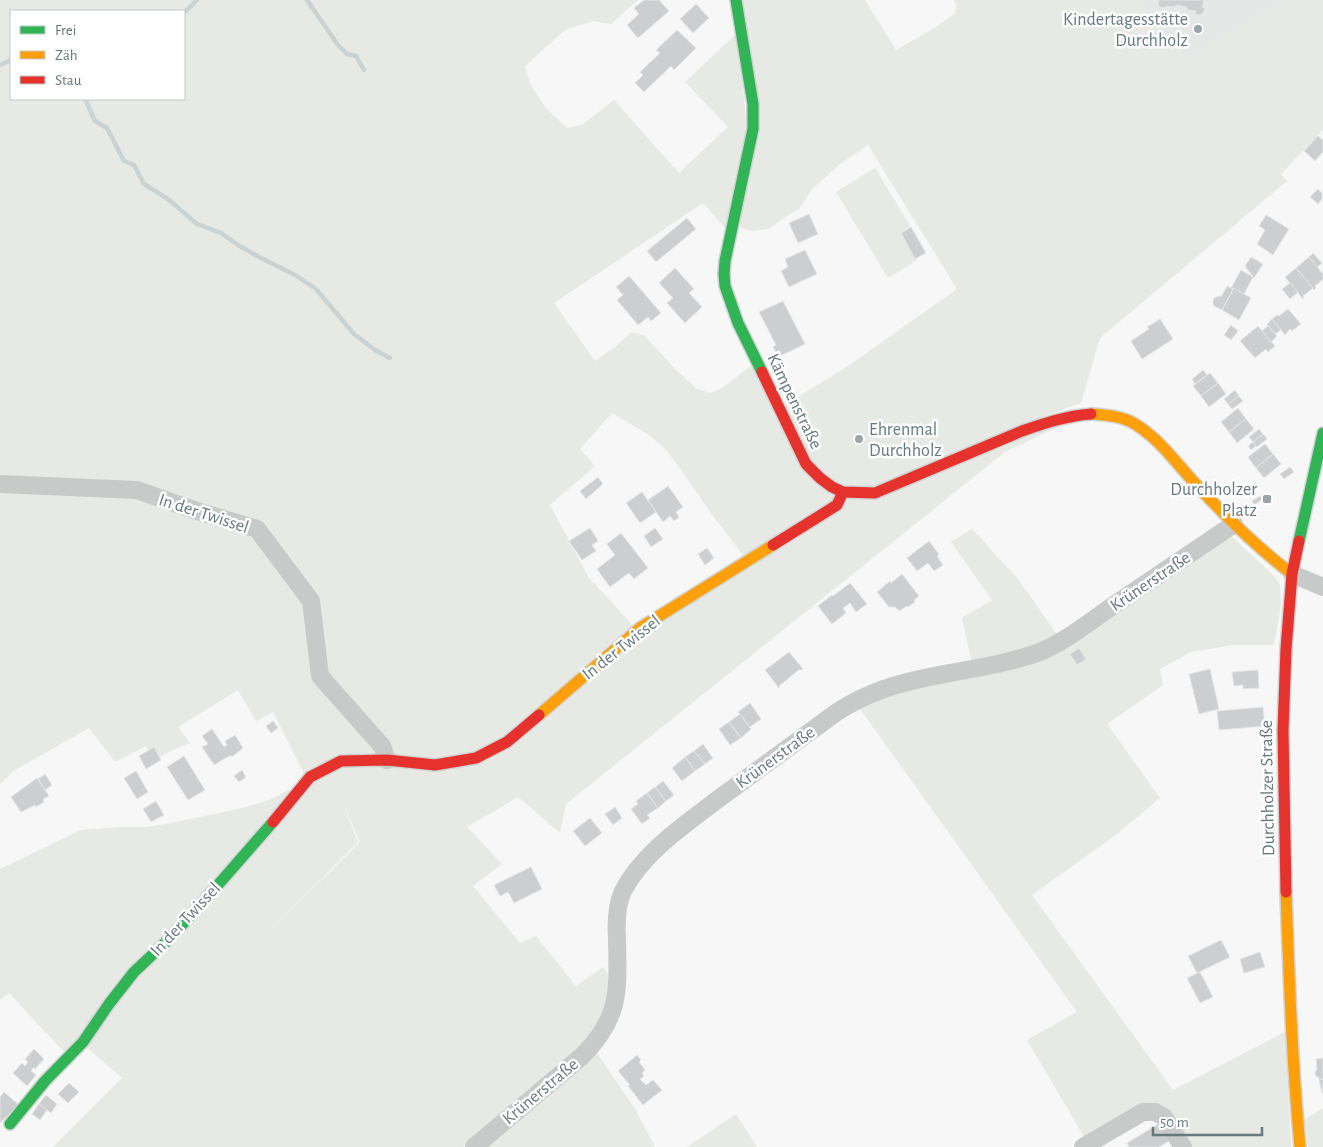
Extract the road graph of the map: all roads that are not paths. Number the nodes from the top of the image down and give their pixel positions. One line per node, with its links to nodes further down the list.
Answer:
1 (736, 0): 4 (street, Kämpenstraße)
2 (1323, 433): 6 (street, Durchholzer Straße)
3 (0, 484): 8 (street, In der Twissel)
4 (843, 492): 5 (street, Kämpenstraße); 8 (street, In der Twissel)
5 (1234, 524): 6 (street, Kämpenstraße); 10 (street, Krünerstraße)
6 (1292, 574): 7 (street); 13 (street, Durchholzer Straße)
7 (1323, 587)
8 (387, 760): 9 (street, In der Twissel)
9 (10, 1124)
10 (474, 1147)
11 (1083, 1147): 12 (street)
12 (1183, 1147)
13 (1300, 1147)

